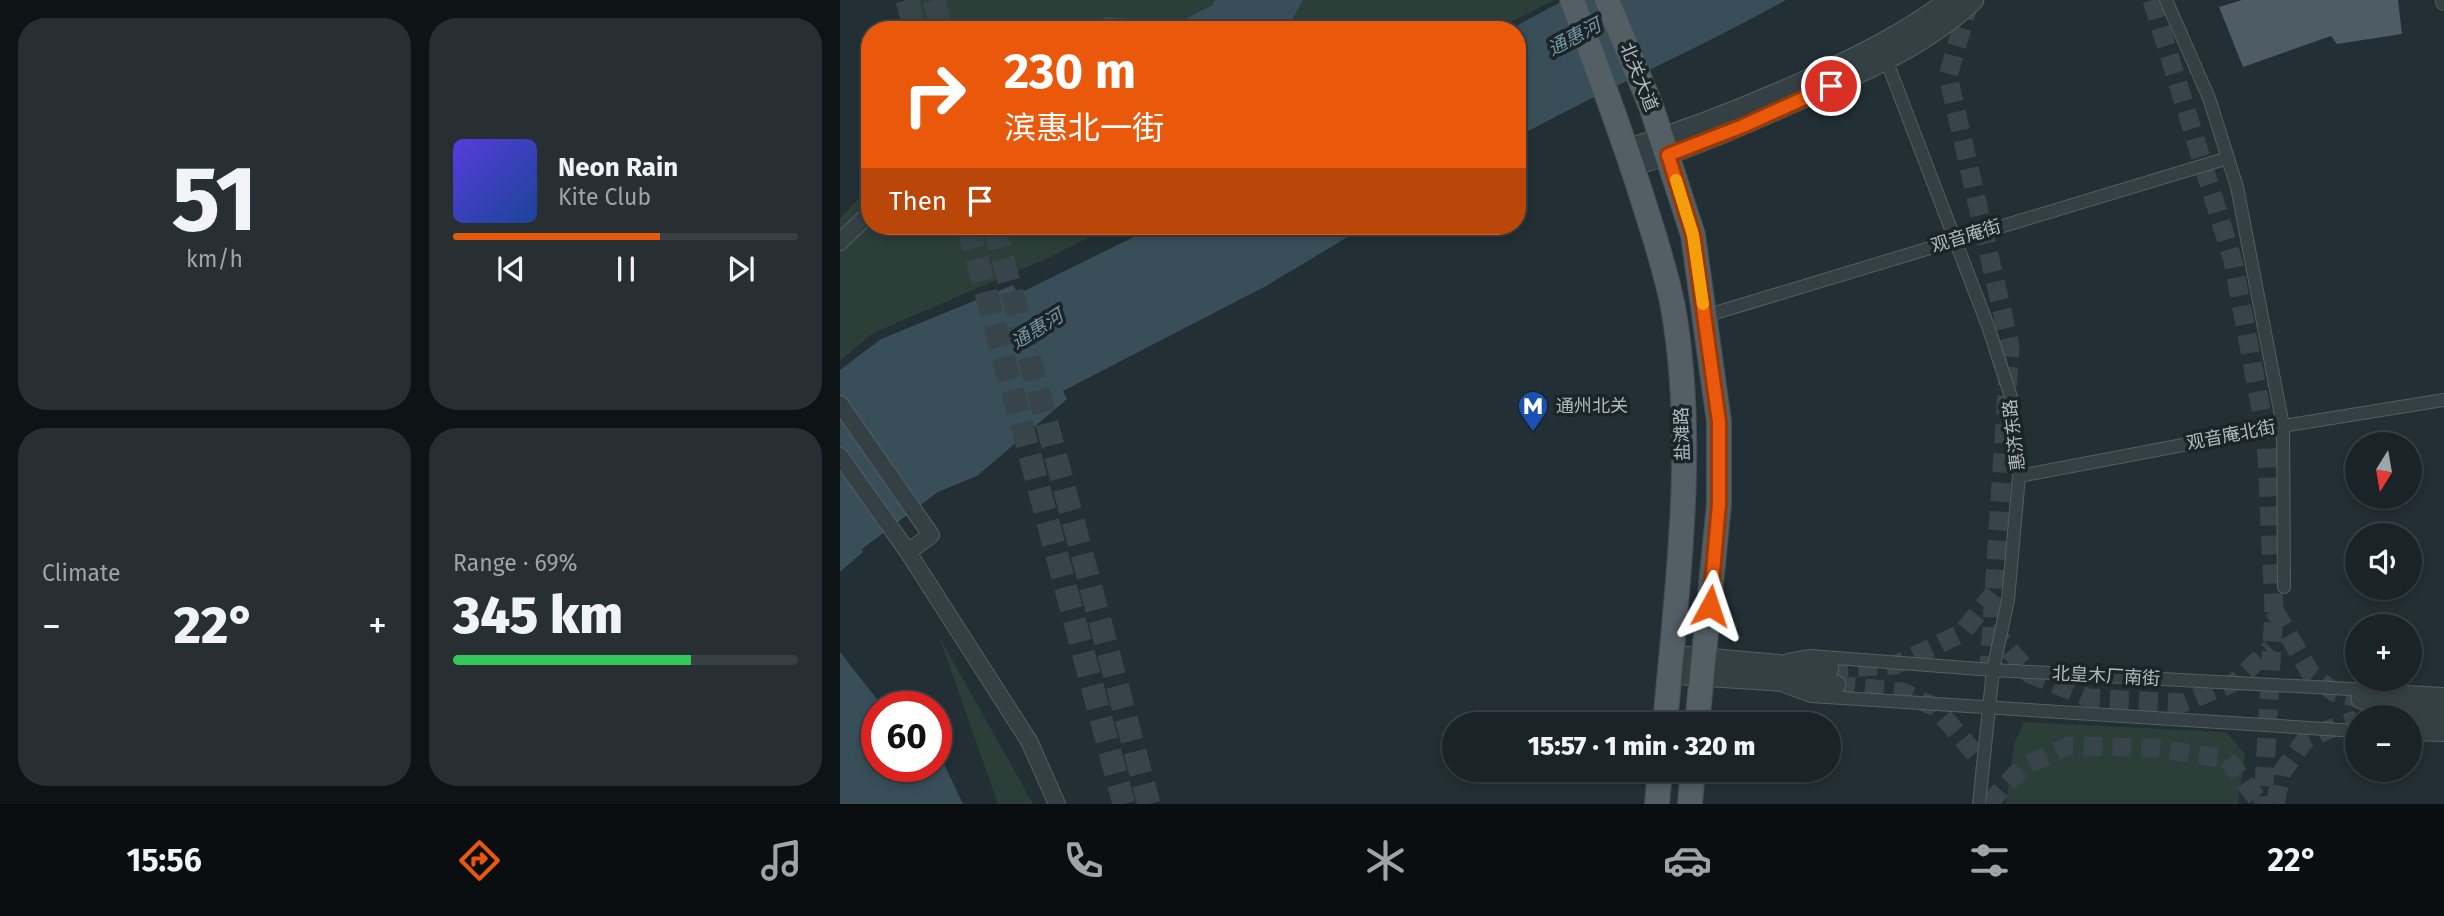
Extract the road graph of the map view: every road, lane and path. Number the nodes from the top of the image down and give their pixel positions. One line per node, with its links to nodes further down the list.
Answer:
1 (1572, 0): 8 (main road, 北关大道)
2 (1607, 0): 7 (main road, 北关大道)
3 (1949, 0): 6 (street)
4 (1974, 0): 6 (street)
5 (2166, 0): 9 (street)
6 (1884, 52): 7 (street); 11 (street, 惠济东路)
7 (1665, 147): 8 (street); 13 (main road, 盐滩路)
8 (1630, 158): 21 (main road, 盐滩路)
9 (2228, 158): 11 (street, 观音庵街); 16 (street)
10 (861, 222): 12 (street)
11 (1955, 239): 13 (street, 观音庵街); 18 (street, 惠济东路)
12 (840, 242)
13 (1705, 316): 22 (main road, 盐滩路)
14 (2444, 400): 16 (street, 观音庵北街)
15 (840, 404): 19 (street)
16 (2283, 425): 18 (street, 观音庵北街); 20 (street)
17 (840, 456): 19 (street)
18 (2020, 476): 23 (street, 惠济东路)
19 (908, 552): 39 (street)
20 (2284, 587)
21 (1670, 664): 22 (street, 北皇木厂南街); 30 (main road, 盐滩路)
22 (1704, 667): 24 (street, 北皇木厂南街); 31 (main road, 盐滩路)
23 (1993, 670): 24 (street, 北皇木厂南街); 26 (street, 北皇木厂南街); 28 (street, 惠济东路)
24 (1768, 672): 25 (street, 北皇木厂南街); 28 (street, 北皇木厂南街)
25 (1833, 677)
26 (2444, 694)
27 (2361, 699): 29 (street)
28 (1990, 706): 34 (street, 北皇木厂南街); 42 (street, 惠济东路)
29 (2444, 707)
30 (1666, 712)
31 (1699, 712)
32 (2422, 722): 33 (street)
33 (2444, 723)
34 (2345, 729)
35 (2422, 734): 36 (street)
36 (2444, 735)
37 (1659, 782): 40 (main road)
38 (1692, 782): 41 (main road)
39 (1057, 804)
40 (1657, 804)
41 (1690, 804)
42 (1979, 804)

